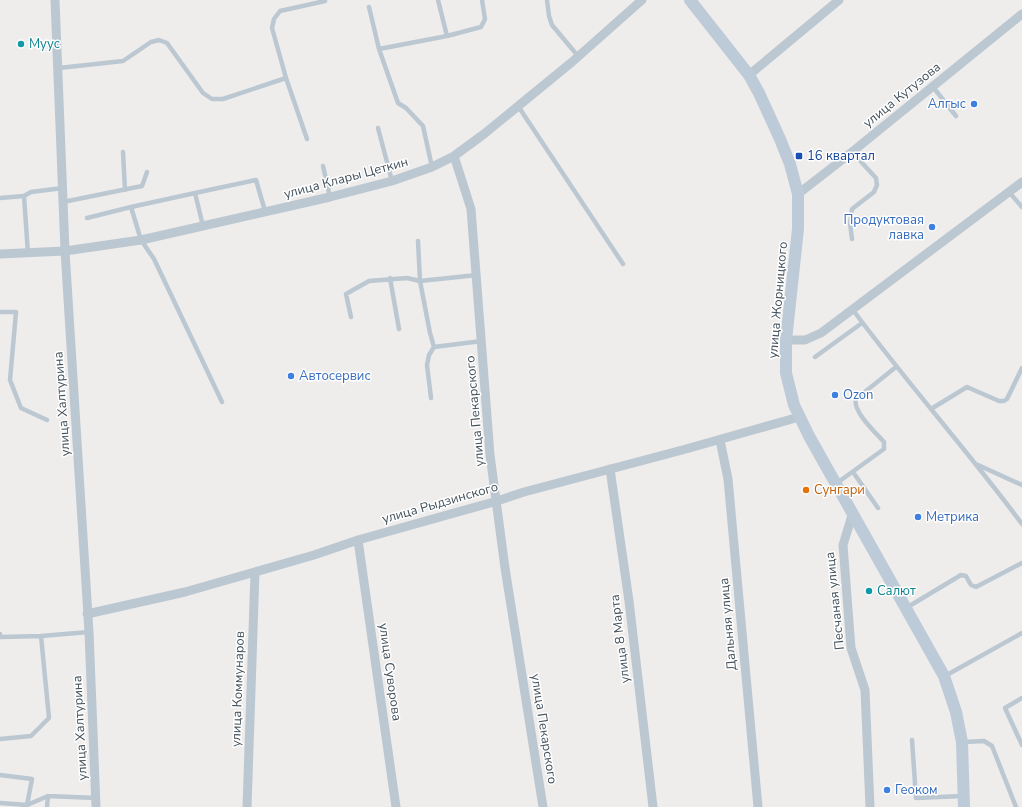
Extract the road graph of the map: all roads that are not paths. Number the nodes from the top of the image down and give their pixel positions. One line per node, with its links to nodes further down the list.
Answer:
1 (56, 0): 14 (street, улица Халтурина)
2 (438, 0): 11 (lane)
3 (482, 0): 11 (lane)
4 (547, 0): 13 (lane)
5 (642, 0): 13 (street, улица Клары Цеткин)
6 (690, 0): 15 (main road, улица Жорницкого)
7 (838, 0): 15 (street)
8 (325, 1): 16 (lane)
9 (369, 7): 12 (lane)
10 (1022, 14): 17 (street, улица Кутузова)
11 (447, 36): 12 (lane)
12 (379, 49): 26 (lane)
13 (578, 57): 18 (street, улица Клары Цеткин)
14 (59, 68): 16 (lane); 30 (street, улица Халтурина)
15 (749, 75): 34 (main road, улица Жорницкого)
16 (286, 78): 21 (lane)
17 (933, 87): 19 (lane); 23 (street, улица Кутузова)
18 (518, 106): 24 (street, улица Клары Цеткин); 50 (lane)
19 (956, 116)
20 (378, 128): 28 (lane)
21 (307, 139)
22 (123, 152): 31 (lane)
23 (852, 152): 34 (street, улица Кутузова); 44 (lane)
24 (454, 156): 26 (street, улица Клары Цеткин); 51 (street, улица Пекарского)
25 (323, 166): 36 (lane)
26 (432, 168): 28 (street, улица Клары Цеткин)
27 (147, 172): 31 (lane)
28 (392, 181): 36 (street, улица Клары Цеткин)
29 (1022, 182): 32 (street)
30 (63, 188): 35 (lane); 38 (street, улица Халтурина)
31 (125, 190): 38 (lane)
32 (1009, 192): 40 (lane); 54 (street)
33 (194, 193): 39 (lane); 41 (lane); 43 (lane)
34 (798, 194): 59 (main road, улица Жорницкого)
35 (24, 196): 37 (lane); 49 (lane)
36 (330, 197): 41 (street, улица Клары Цеткин)
37 (0, 198)
38 (63, 202): 47 (street, улица Халтурина)
39 (131, 207): 42 (lane); 45 (lane)
40 (1022, 207)
41 (265, 211): 43 (street, улица Клары Цеткин)
42 (87, 218)
43 (202, 226): 45 (street, улица Клары Цеткин)
44 (852, 239)
45 (141, 240): 47 (street, улица Клары Цеткин); 66 (lane)
46 (418, 241): 53 (lane)
47 (65, 251): 49 (street, улица Клары Цеткин); 84 (street, улица Халтурина)
48 (0, 254): 49 (street, улица Клары Цеткин)
49 (28, 254)
50 (623, 264)
51 (477, 275): 53 (lane); 60 (street, улица Пекарского)
52 (390, 278): 53 (lane); 56 (lane); 58 (lane)
53 (420, 281): 61 (lane)
54 (853, 310): 57 (lane); 59 (street)
55 (0, 312): 69 (lane)
56 (351, 317)
57 (862, 323): 62 (lane); 63 (lane)
58 (399, 329)
59 (786, 340): 68 (main road, улица Жорницкого)
60 (482, 341): 61 (lane); 76 (street, улица Пекарского)
61 (434, 347): 65 (lane)
62 (815, 357)
63 (896, 367): 67 (lane); 73 (lane)
64 (1022, 368): 67 (lane)
65 (430, 398)
66 (222, 402)
67 (931, 409): 71 (lane)
68 (799, 417): 70 (street, улица Рыдзинского); 75 (main road, улица Жорницкого)
69 (47, 420)
70 (720, 440): 72 (street, улица Рыдзинского); 107 (street, Дальняя улица)
71 (976, 465): 74 (lane); 79 (lane)
72 (610, 469): 76 (street, улица Рыдзинского); 106 (street, улица 8 Марта)
73 (853, 472): 75 (lane); 77 (lane)
74 (1021, 483)
75 (836, 484): 78 (main road, улица Жорницкого)
76 (497, 501): 80 (street, улица Рыдзинского); 105 (street, улица Пекарского)
77 (878, 508)
78 (853, 512): 83 (main road, улица Жорницкого); 108 (street, Песчаная улица)
79 (1022, 524)
80 (358, 540): 82 (street, улица Рыдзинского); 104 (street, улица Суворова)
81 (1022, 563): 83 (lane)
82 (255, 572): 84 (street, улица Рыдзинского); 103 (street, улица Коммунаров)
83 (906, 608): 90 (main road, улица Жорницкого)
84 (87, 614): 85 (street, улица Халтурина)
85 (88, 632): 88 (lane); 99 (street, улица Халтурина)
86 (1022, 633): 90 (lane)
87 (0, 634): 89 (lane)
88 (42, 636): 89 (lane); 92 (lane)
89 (0, 637)
90 (944, 676): 94 (main road, улица Жорницкого)
91 (1022, 698): 95 (lane)
92 (0, 740)
93 (912, 740): 98 (lane)
94 (962, 742): 98 (main road, улица Жорницкого); 109 (lane)
95 (1022, 745)
96 (0, 775): 101 (lane)
97 (48, 796): 99 (lane); 101 (lane); 102 (lane)
98 (964, 801)
99 (96, 802)
100 (0, 803): 101 (lane)
101 (27, 806)
102 (47, 807)
103 (247, 807)
104 (396, 807)
105 (543, 807)
106 (653, 807)
107 (758, 807)
108 (870, 807)
109 (1016, 807)

